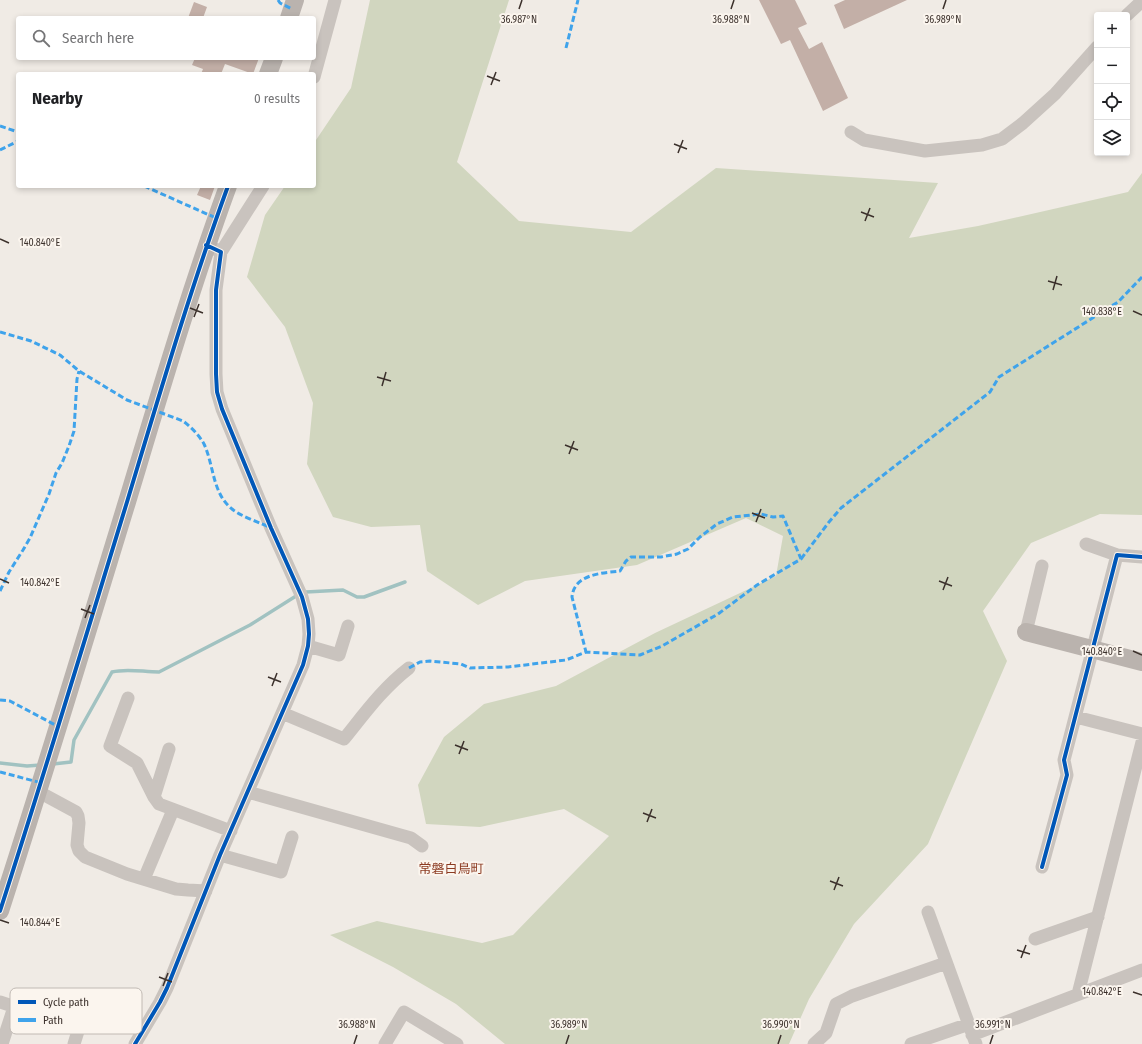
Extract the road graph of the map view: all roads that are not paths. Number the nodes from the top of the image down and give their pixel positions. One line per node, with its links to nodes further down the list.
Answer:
1 (295, 0): 5 (street)
2 (335, 0): 9 (street)
3 (1142, 1): 4 (street)
4 (1130, 12)
5 (290, 16)
6 (1096, 48): 10 (street)
7 (273, 60): 8 (street)
8 (269, 72)
9 (315, 72)
10 (851, 132)
11 (228, 188): 13 (street)
12 (261, 188): 13 (street)
13 (214, 249): 20 (street); 30 (street)
14 (1086, 544): 15 (street)
15 (1117, 555): 16 (street); 21 (street)
16 (1142, 558)
17 (1042, 566): 19 (street)
18 (348, 626): 20 (street)
19 (1026, 632): 21 (street)
20 (308, 646): 25 (street)
21 (1094, 649): 22 (street); 26 (street)
22 (1142, 662)
23 (409, 668): 25 (street)
24 (128, 698): 32 (street)
25 (282, 713): 31 (street)
26 (1076, 717): 27 (street); 38 (street)
27 (1142, 734)
28 (1142, 742): 43 (street)
29 (169, 749): 32 (street)
30 (39, 792): 39 (street); 41 (street)
31 (248, 792): 34 (street); 36 (street)
32 (154, 797): 33 (street)
33 (173, 810): 34 (street); 39 (street)
34 (231, 831): 37 (street)
35 (292, 838): 37 (street)
36 (422, 846)
37 (220, 855): 40 (street)
38 (1042, 867)
39 (144, 879): 40 (street)
40 (206, 891): 51 (street)
41 (0, 911)
42 (928, 912): 45 (street)
43 (1098, 917): 44 (street); 47 (street)
44 (1035, 939)
45 (946, 963): 54 (street); 60 (street)
46 (1142, 970): 47 (street)
47 (1078, 994): 54 (street)
48 (0, 1002): 49 (street)
49 (10, 1006)
50 (10, 1019): 55 (street)
51 (142, 1032)
52 (78, 1034): 56 (street)
53 (141, 1034): 57 (street)
54 (972, 1034): 61 (street)
55 (2, 1044)
56 (74, 1044)
57 (135, 1044)
58 (385, 1044): 59 (street)
59 (457, 1044)
60 (814, 1044)
61 (911, 1044)

